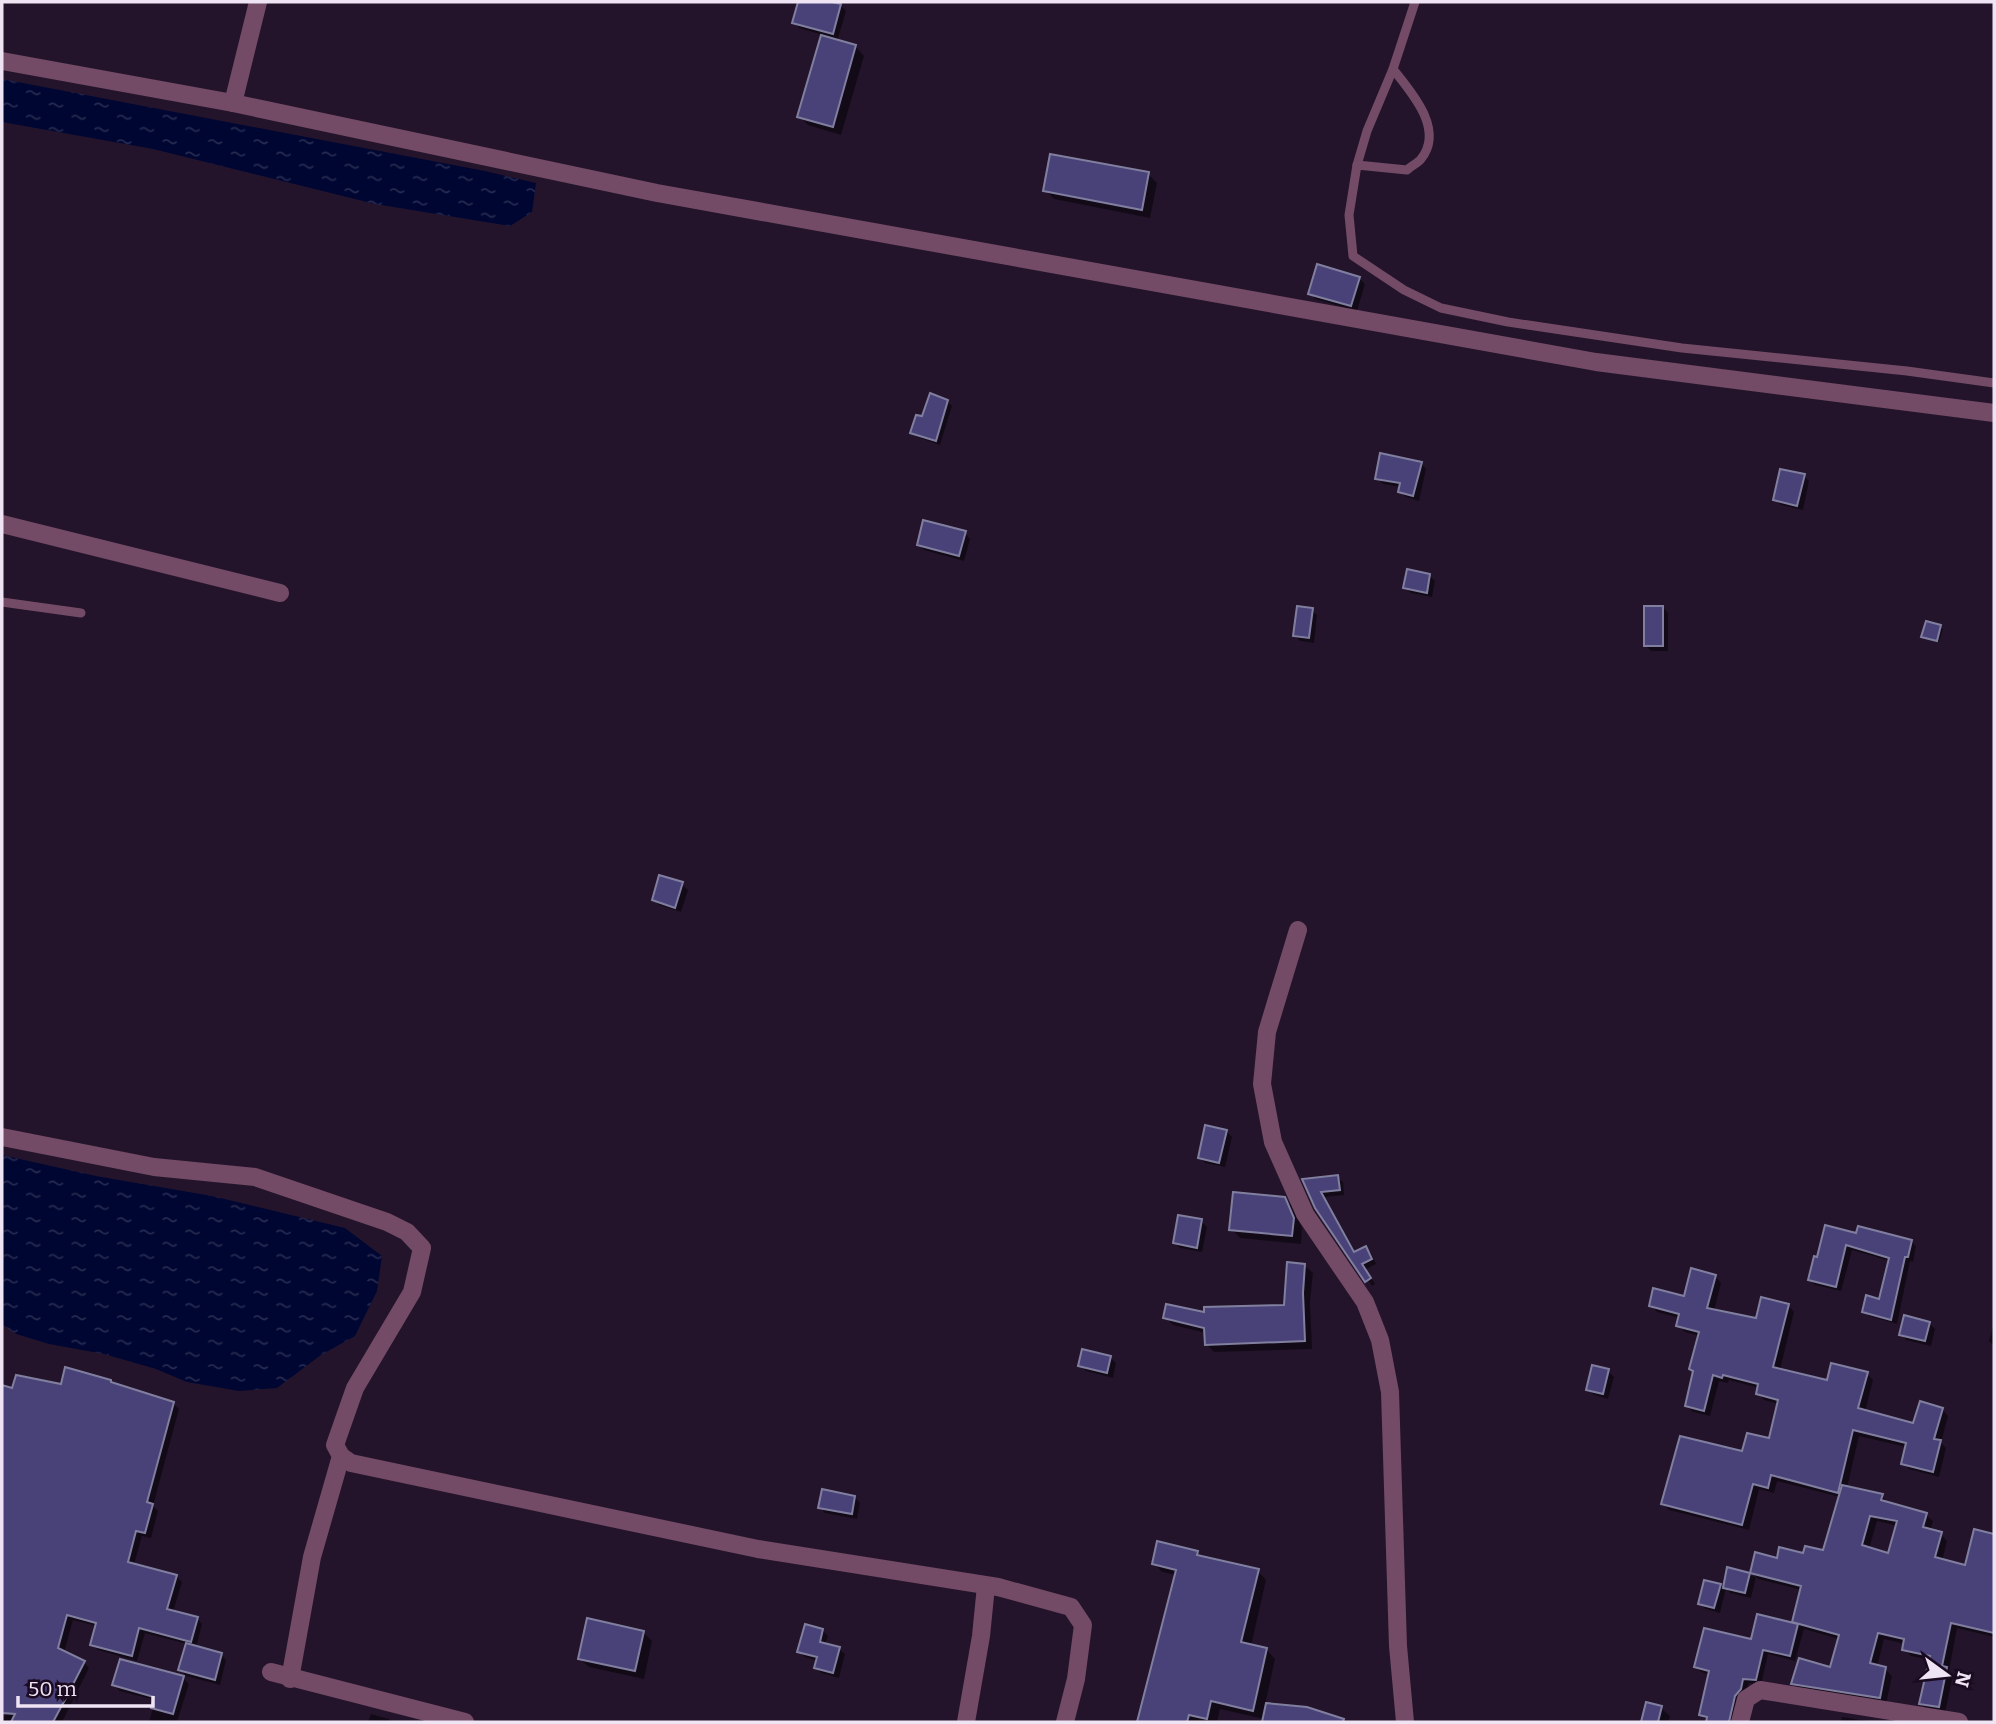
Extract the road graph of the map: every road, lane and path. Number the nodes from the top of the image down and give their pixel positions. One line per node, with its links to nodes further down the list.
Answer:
1 (258, 2): 5 (street)
2 (1415, 2): 4 (lane)
3 (2, 61): 5 (street)
4 (1393, 69): 6 (lane); 6 (lane)
5 (233, 103): 8 (street)
6 (1357, 165): 7 (lane)
7 (1994, 383)
8 (1994, 413)
9 (3, 529): 10 (street)
10 (281, 593)
11 (2, 602): 12 (lane)
12 (81, 613)
13 (1298, 930): 23 (street)
14 (2, 1138): 15 (street)
15 (341, 1457): 16 (street); 18 (street)
16 (986, 1586): 21 (street); 22 (street)
17 (271, 1672): 18 (street)
18 (290, 1679): 20 (street)
19 (1924, 1719): 24 (street); 25 (street)
20 (465, 1722)
21 (966, 1722)
22 (1065, 1722)
23 (1405, 1722)
24 (1740, 1722)
25 (1959, 1722)

